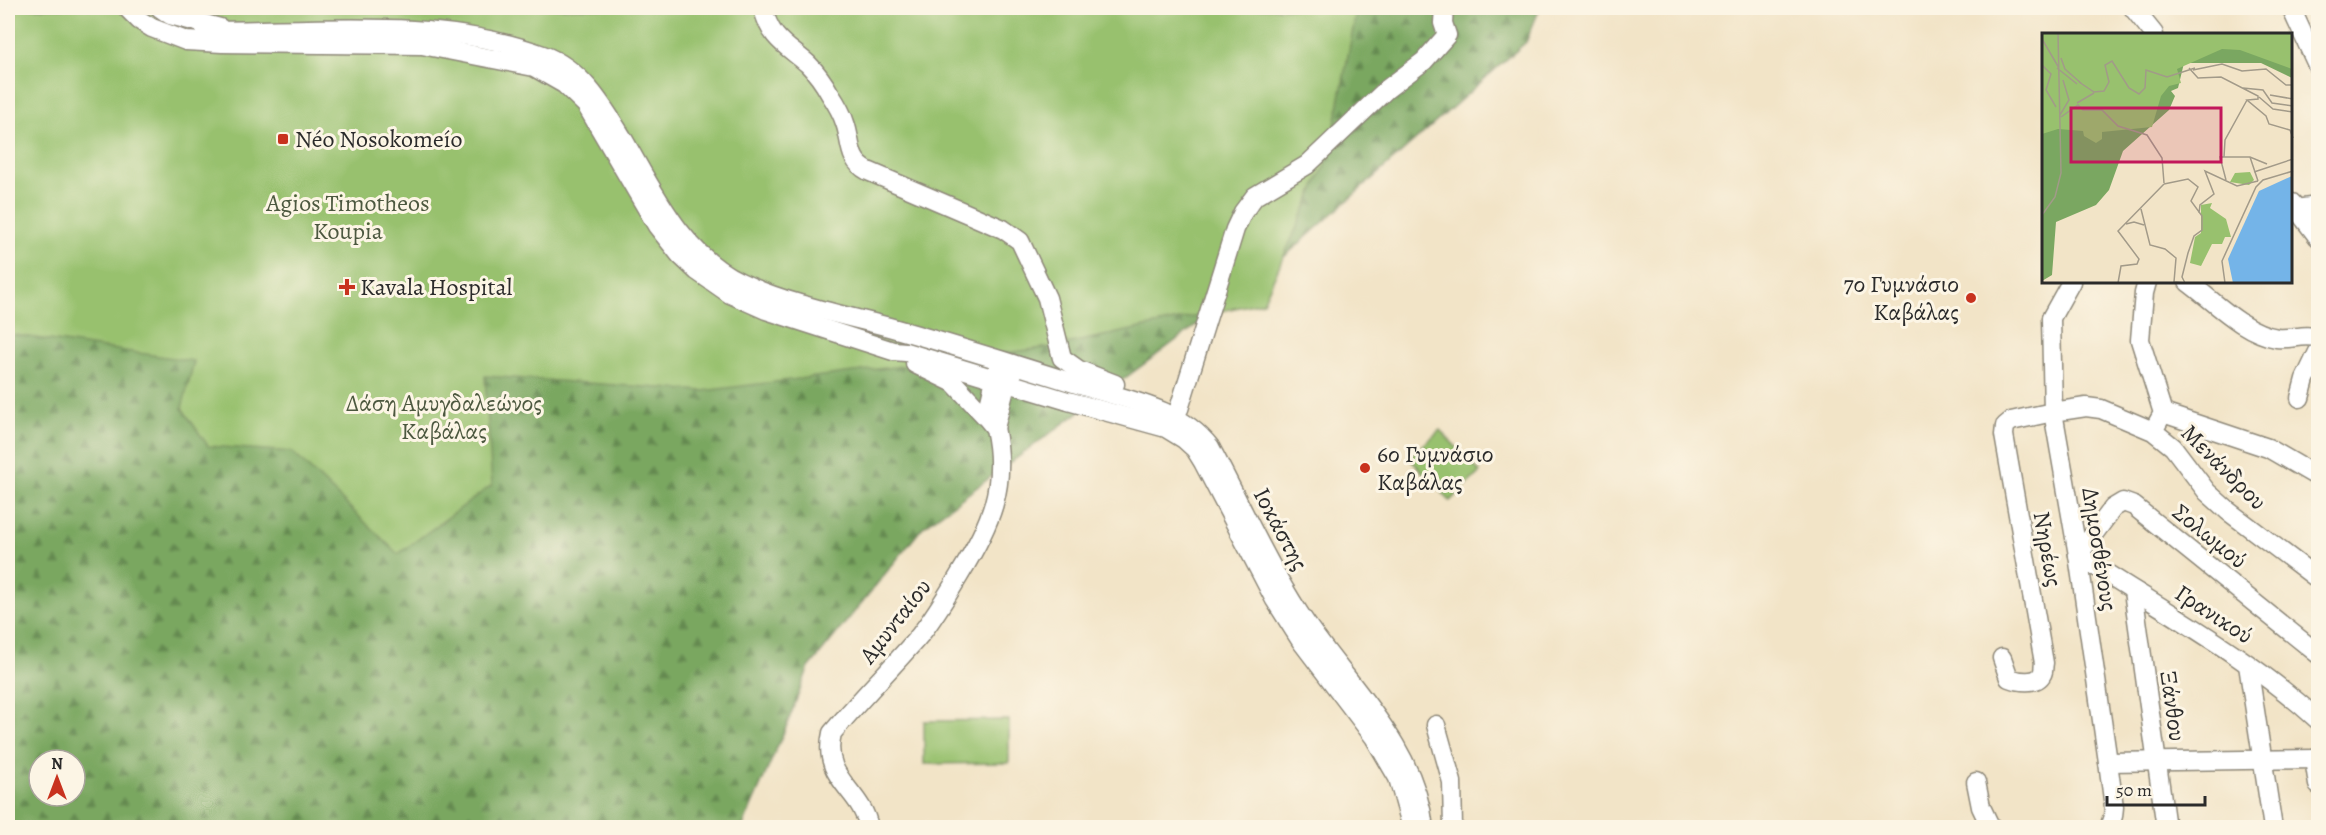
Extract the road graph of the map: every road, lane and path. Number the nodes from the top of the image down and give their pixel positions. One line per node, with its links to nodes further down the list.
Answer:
1 (127, 8): 18 (street)
2 (143, 8): 8 (street)
3 (160, 8): 8 (street)
4 (763, 8): 25 (street)
5 (1444, 8): 25 (street)
6 (2292, 8): 10 (street)
7 (2139, 10): 9 (street)
8 (230, 30): 20 (street)
9 (2153, 33)
10 (2319, 67)
11 (2294, 206): 12 (street); 13 (street)
12 (2319, 206)
13 (2319, 237)
14 (2070, 284): 23 (street, Δημοσθένους)
15 (2146, 284): 24 (street, Μενάνδρου)
16 (2191, 284): 17 (street)
17 (2319, 338)
18 (893, 351): 20 (street); 26 (street)
19 (2319, 352): 22 (street)
20 (1005, 371): 21 (street, Ιοκάστης); 25 (street, Ιοκάστης); 26 (street, Αμυνταίου)
21 (1054, 396): 26 (street); 44 (street, Ιοκάστης)
22 (2300, 398)
23 (2052, 412): 27 (street, Μενάνδρου); 29 (street, Δημοσθένους); 33 (street, Νηρέως)
24 (2163, 413): 27 (street, Μενάνδρου); 28 (street)
25 (1180, 414): 45 (street, Ιοκάστης)
26 (994, 418): 43 (street, Αμυνταίου)
27 (2153, 430): 30 (street, Μενάνδρου)
28 (2319, 477)
29 (2078, 555): 31 (street, Γρανικού); 32 (street, Σολωμού); 40 (street, Δημοσθένους)
30 (2319, 579)
31 (2133, 591): 34 (street, Γρανικού); 39 (street, Ξάνθου)
32 (2319, 654)
33 (2002, 658)
34 (2248, 665): 35 (street, Γρανικού); 37 (street)
35 (2319, 720)
36 (1436, 725): 46 (street)
37 (2261, 758): 38 (street); 39 (street); 50 (street)
38 (2317, 759): 42 (street)
39 (2156, 760): 40 (street); 49 (street, Ξάνθου)
40 (2108, 762): 48 (street, Δημοσθένους)
41 (1976, 782): 47 (street)
42 (2319, 785)
43 (872, 824)
44 (1412, 828)
45 (1424, 828)
46 (1453, 828)
47 (1991, 828)
48 (2109, 828)
49 (2166, 828)
50 (2272, 828)

